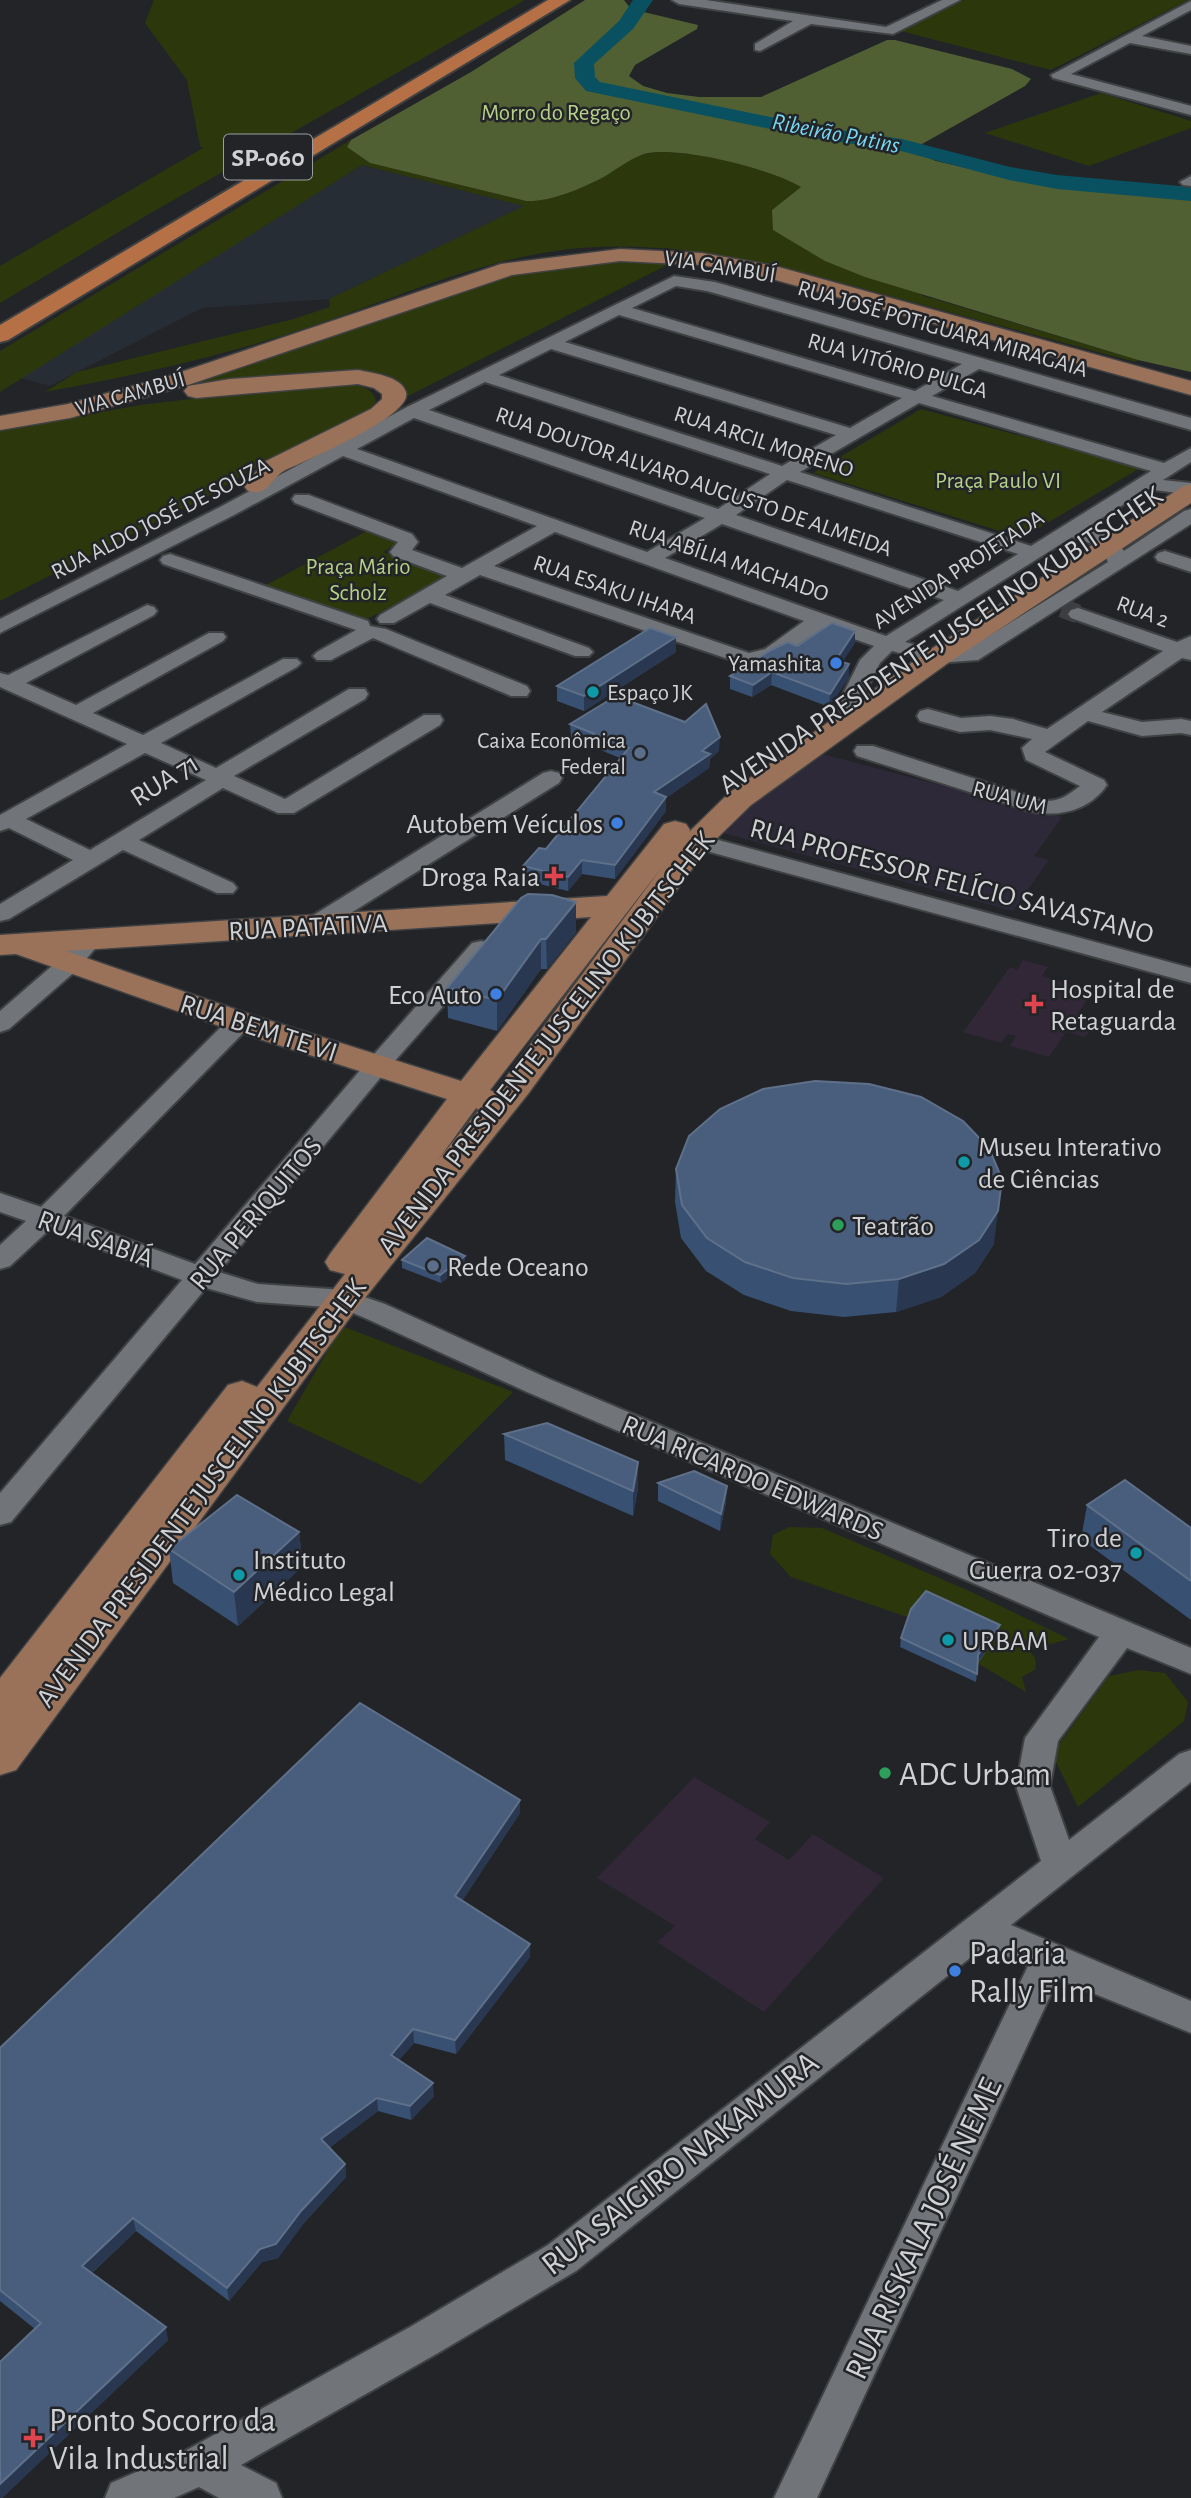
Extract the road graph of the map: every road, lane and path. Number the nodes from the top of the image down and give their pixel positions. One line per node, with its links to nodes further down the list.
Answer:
1 (536, 0): 14 (highway, SP-060)
2 (561, 0): 15 (highway, SP-060)
3 (679, 0): 7 (street)
4 (916, 0): 5 (street)
5 (949, 2): 7 (street)
6 (1191, 5): 8 (street)
7 (810, 19): 9 (street)
8 (1128, 38): 10 (street); 11 (street)
9 (760, 47)
10 (1191, 50)
11 (1191, 111)
12 (681, 280): 13 (street, RUA ALDO JOSÉ DE SOUZA); 18 (street, RUA JOSÉ POTIGUARA MIRAGAIA)
13 (616, 309): 16 (street, RUA ALDO JOSÉ DE SOUZA); 21 (street, RUA VITÓRIO PULGA)
14 (0, 313)
15 (0, 337)
16 (549, 343): 19 (street, RUA ALDO JOSÉ DE SOUZA); 26 (street)
17 (257, 354): 20 (main road, VIA CAMBUÍ); 22 (main road, VIA CAMBUÍ); 24 (main road, VIA CAMBUÍ)
18 (976, 363): 21 (street); 25 (street, RUA JOSÉ POTIGUARA MIRAGAIA)
19 (483, 376): 23 (street, RUA ALDO JOSÉ DE SOUZA); 29 (street, RUA ARCIL MORENO)
20 (1188, 387)
21 (916, 396): 26 (street); 30 (street, RUA VITÓRIO PULGA)
22 (70, 411): 24 (main road, VIA CAMBUÍ); 31 (main road)
23 (413, 411): 27 (street, RUA ALDO JOSÉ DE SOUZA); 34 (street, RUA DOUTOR ALVARO AUGUSTO DE ALMEIDA)
24 (4, 417)
25 (1191, 424)
26 (851, 434): 29 (street)
27 (340, 449): 31 (street, RUA ALDO JOSÉ DE SOUZA); 36 (street, RUA ABÍLIA MACHADO); 51 (street, RUA ALDO JOSÉ DE SOUZA)
28 (1191, 454): 30 (street)
29 (784, 473): 34 (street); 38 (street, RUA ARCIL MORENO)
30 (1167, 477): 32 (street, RUA VITÓRIO PULGA); 37 (main road, AVENIDA PRESIDENTE JUSCELINO KUBITSCHEK)
31 (257, 486): 49 (street, RUA ALDO JOSÉ DE SOUZA)
32 (1191, 491): 39 (main road, AVENIDA PRESIDENTE JUSCELINO KUBITSCHEK)
33 (302, 499): 44 (street, RUA ESAKU IHARA)
34 (723, 515): 41 (street); 46 (street, RUA DOUTOR ALVARO AUGUSTO DE ALMEIDA)
35 (1191, 515): 39 (street, RUA ABÍLIA MACHADO)
36 (551, 526): 41 (street, RUA ABÍLIA MACHADO); 44 (street)
37 (1077, 532): 38 (street, AVENIDA PROJETADA); 39 (street); 57 (main road, AVENIDA PRESIDENTE JUSCELINO KUBITSCHEK)
38 (1031, 552): 46 (street, AVENIDA PROJETADA)
39 (1115, 554): 47 (street, RUA ABÍLIA MACHADO); 57 (main road, AVENIDA PRESIDENTE JUSCELINO KUBITSCHEK)
40 (1165, 557): 43 (street)
41 (649, 559): 50 (street, RUA ABÍLIA MACHADO)
42 (170, 560): 52 (street)
43 (1191, 566)
44 (473, 572): 45 (street); 50 (street, RUA ESAKU IHARA)
45 (430, 596): 52 (street); 56 (street)
46 (958, 598): 54 (street, AVENIDA PROJETADA)
47 (1064, 609): 55 (street, RUA 2); 57 (street, RUA ABÍLIA MACHADO)
48 (147, 611): 60 (street)
49 (0, 617)
50 (820, 620): 54 (street, RUA ABÍLIA MACHADO)
51 (0, 627)
52 (374, 627): 58 (street); 61 (street)
53 (216, 637): 64 (street)
54 (888, 644): 57 (street, RUA ABÍLIA MACHADO); 63 (street, AVENIDA PROJETADA)
55 (1187, 649): 65 (street)
56 (582, 652)
57 (929, 655): 63 (main road, AVENIDA PRESIDENTE JUSCELINO KUBITSCHEK); 75 (main road, AVENIDA PRESIDENTE JUSCELINO KUBITSCHEK)
58 (324, 656)
59 (290, 663): 70 (street)
60 (4, 681): 64 (street)
61 (519, 691)
62 (358, 694): 73 (street, RUA 71)
63 (848, 706): 75 (main road, AVENIDA PRESIDENTE JUSCELINO KUBITSCHEK)
64 (77, 713): 70 (street)
65 (1086, 714): 68 (street); 69 (street)
66 (928, 716): 69 (street)
67 (432, 720): 73 (street)
68 (1191, 728)
69 (1050, 737): 71 (street, RUA UM)
70 (145, 743): 73 (street); 74 (street)
71 (864, 751)
72 (551, 778): 82 (street)
73 (222, 779): 76 (street, RUA 71)
74 (4, 822): 77 (street)
75 (684, 837): 79 (main road, AVENIDA PRESIDENTE JUSCELINO KUBITSCHEK); 86 (street, RUA PROFESSOR FELÍCIO SAVASTANO); 91 (main road, AVENIDA PRESIDENTE JUSCELINO KUBITSCHEK)
76 (120, 840): 77 (street, RUA 71); 78 (street)
77 (90, 859): 80 (street, RUA 71)
78 (225, 888)
79 (616, 905): 81 (main road, RUA PATATIVA); 90 (main road, AVENIDA PRESIDENTE JUSCELINO KUBITSCHEK)
80 (0, 914)
81 (511, 914): 82 (main road, RUA PATATIVA); 89 (street, RUA PERIQUITOS)
82 (313, 926): 83 (main road, RUA PATATIVA)
83 (91, 939): 84 (main road, RUA PATATIVA); 85 (street)
84 (9, 944): 85 (main road, RUA BEM TE VI)
85 (69, 964): 87 (main road, RUA BEM TE VI); 88 (street)
86 (1191, 976)
87 (240, 1022): 89 (main road, RUA BEM TE VI); 93 (street)
88 (0, 1024)
89 (377, 1066): 90 (main road, RUA BEM TE VI); 95 (street, RUA PERIQUITOS)
90 (468, 1096): 91 (main road, RUA BEM TE VI); 96 (main road, AVENIDA PRESIDENTE JUSCELINO KUBITSCHEK)
91 (502, 1104): 96 (main road, AVENIDA PRESIDENTE JUSCELINO KUBITSCHEK)
92 (0, 1202): 93 (street, RUA SABIÁ)
93 (44, 1220): 94 (street); 95 (street, RUA SABIÁ)
94 (0, 1260)
95 (202, 1277): 96 (street, RUA SABIÁ); 97 (street, RUA PERIQUITOS)
96 (329, 1299): 98 (street, RUA RICARDO EDWARDS); 100 (main road, AVENIDA PRESIDENTE JUSCELINO KUBITSCHEK); 101 (main road, AVENIDA PRESIDENTE JUSCELINO KUBITSCHEK)
97 (0, 1514)
98 (1120, 1633): 99 (street, RUA RICARDO EDWARDS); 103 (street)
99 (1191, 1662)
100 (0, 1710)
101 (0, 1758)
102 (1191, 1763): 103 (street, RUA SAIGIRO NAKAMURA)
103 (1060, 1866): 104 (street, RUA SAIGIRO NAKAMURA)
104 (981, 1927): 105 (street); 107 (street, RUA SAIGIRO NAKAMURA)
105 (1049, 1959): 106 (street); 110 (street, RUA RISKALA JOSÉ NEME)
106 (1191, 2017)
107 (200, 2465): 108 (street, RUA SAIGIRO NAKAMURA); 109 (street)
108 (127, 2498)
109 (261, 2498)
110 (795, 2498)

